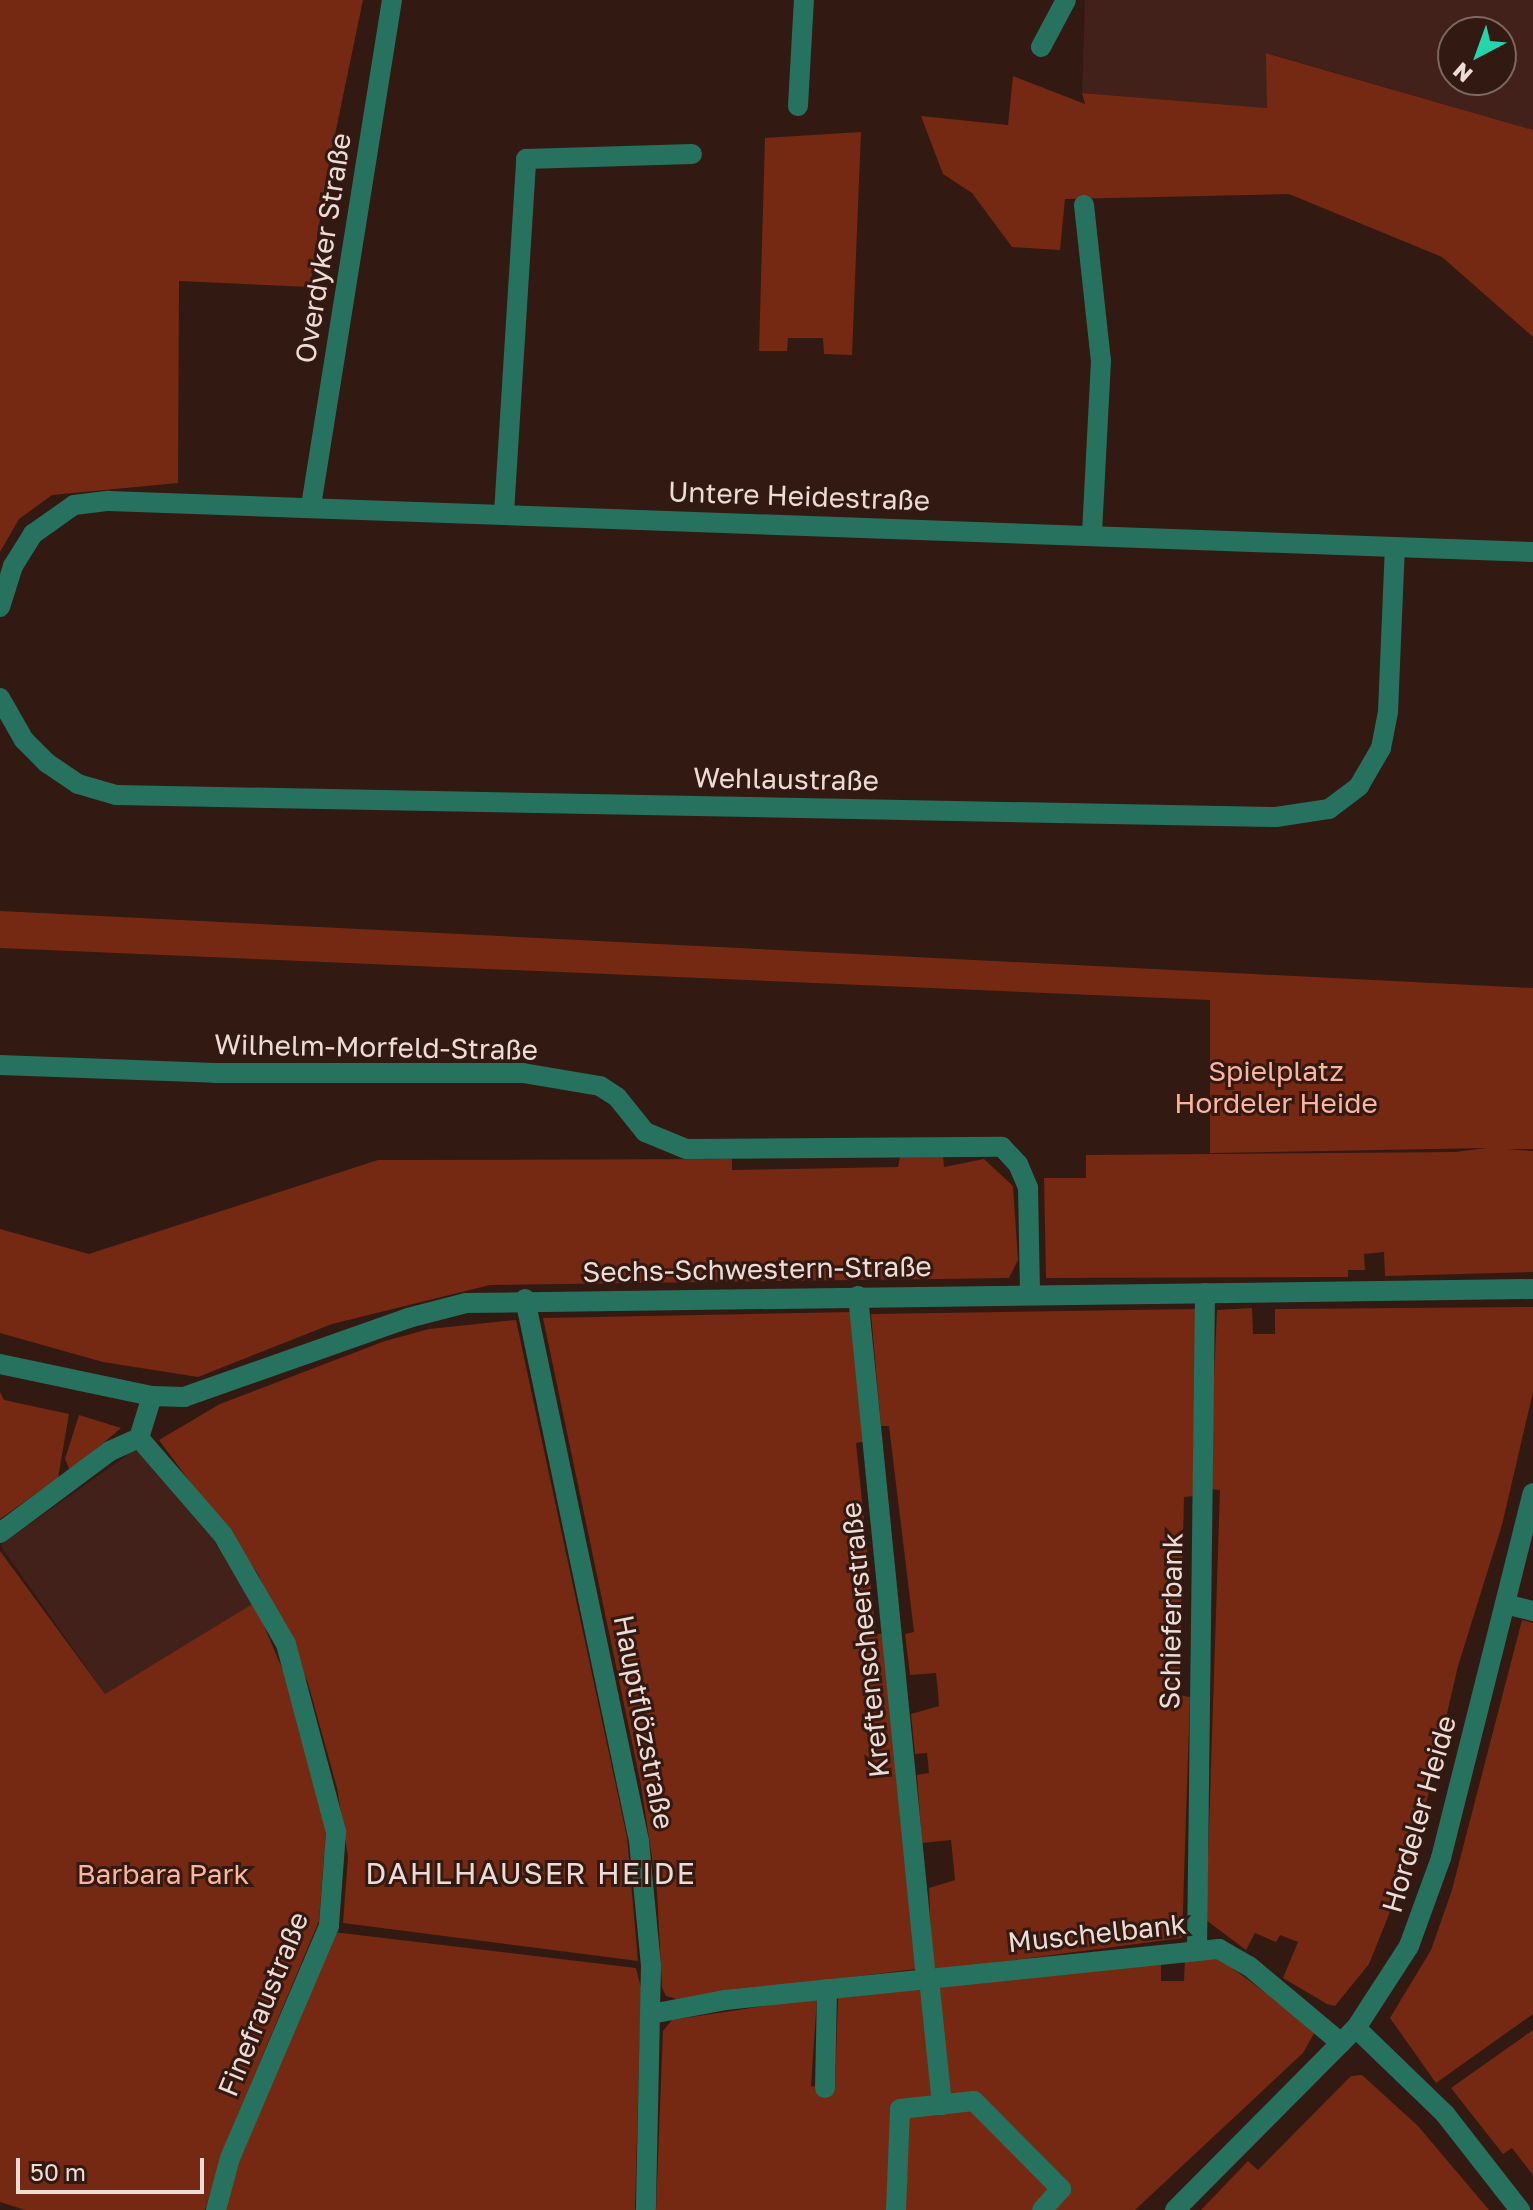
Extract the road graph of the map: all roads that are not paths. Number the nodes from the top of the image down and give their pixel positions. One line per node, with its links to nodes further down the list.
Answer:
1 (392, 0): 8 (street, Overdyker Straße)
2 (804, 0): 5 (street)
3 (1066, 0): 4 (street)
4 (1041, 47)
5 (798, 106)
6 (692, 154): 9 (street)
7 (1084, 205): 10 (street)
8 (311, 506): 9 (street, Untere Heidestraße); 13 (street, Untere Heidestraße)
9 (504, 513): 10 (street, Untere Heidestraße)
10 (1092, 535): 11 (street, Untere Heidestraße)
11 (1395, 547): 12 (street, Untere Heidestraße); 14 (street, Wehlaustraße)
12 (1533, 552)
13 (0, 607)
14 (0, 698)
15 (0, 1065): 18 (street, Wilhelm-Morfeld-Straße)
16 (1533, 1289): 17 (street, Sechs-Schwestern-Straße)
17 (1205, 1293): 18 (street, Sechs-Schwestern-Straße); 28 (street, Schieferbank)
18 (1030, 1294): 19 (street, Sechs-Schwestern-Straße)
19 (858, 1296): 20 (street, Sechs-Schwestern-Straße); 29 (street, Kreftenscheerstraße)
20 (525, 1299): 22 (street, Sechs-Schwestern-Straße); 31 (street, Hauptflözstraße)
21 (0, 1364): 22 (street, Sechs-Schwestern-Straße)
22 (152, 1396): 23 (street)
23 (139, 1438): 25 (street); 35 (street, Finefraustraße)
24 (1533, 1493): 26 (street, Hordeler Heide)
25 (0, 1533)
26 (1505, 1604): 27 (street); 32 (street, Hordeler Heide)
27 (1533, 1611)
28 (1197, 1950): 29 (street, Muschelbank); 32 (street, Muschelbank)
29 (928, 1979): 30 (street, Muschelbank); 34 (street, Kreftenscheerstraße)
30 (827, 1989): 31 (street, Muschelbank); 33 (street)
31 (651, 2014): 36 (street, Hauptflözstraße)
32 (1349, 2035): 39 (street, Hordeler Heide); 40 (street, Muschelbank)
33 (825, 2088)
34 (942, 2105): 37 (street); 38 (street)
35 (216, 2210)
36 (646, 2210)
37 (896, 2210)
38 (1042, 2210)
39 (1175, 2210)
40 (1520, 2210)

